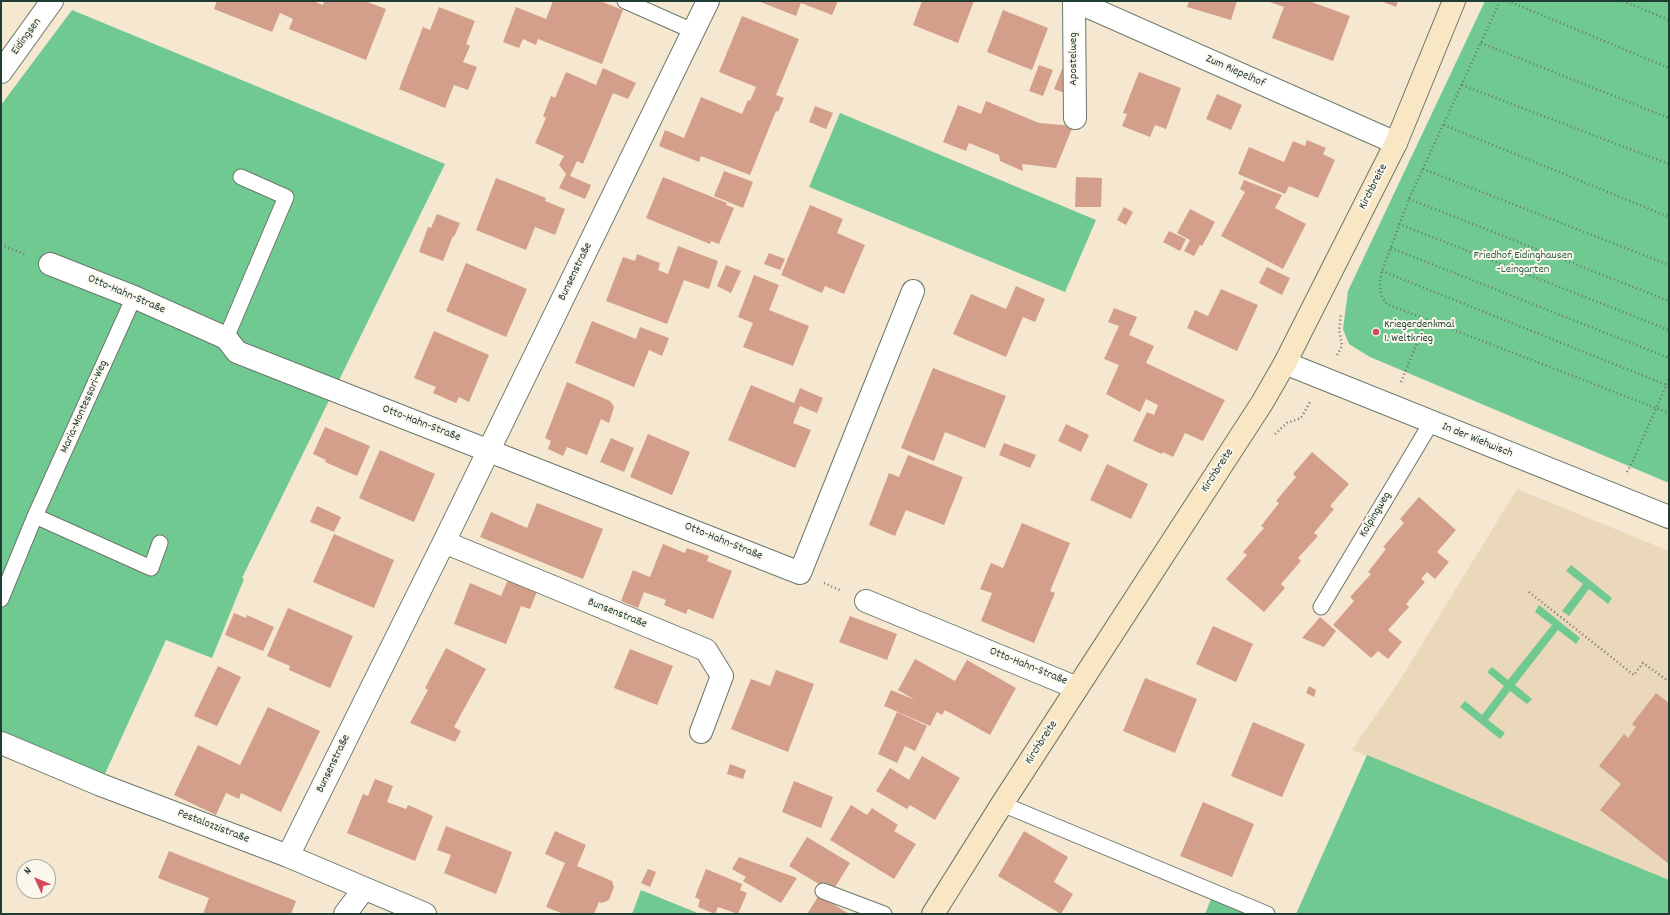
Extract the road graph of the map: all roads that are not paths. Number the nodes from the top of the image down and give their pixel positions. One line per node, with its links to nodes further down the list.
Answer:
1 (52, 1): 7 (street, Eidingsen)
2 (625, 1): 6 (lane)
3 (708, 1): 6 (street, Bunsenstraße)
4 (1074, 1): 8 (street, Apostelweg); 9 (street, Zum Riepelhof)
5 (1454, 1): 9 (street, Kirchbreite)
6 (693, 31): 17 (street, Bunsenstraße)
7 (1, 72)
8 (1075, 118)
9 (1396, 143): 15 (street, Kirchbreite)
10 (241, 177): 14 (lane)
11 (50, 264): 13 (street, Otto-Hahn-Straße)
12 (913, 291): 17 (street, Otto-Hahn-Straße)
13 (134, 297): 14 (street, Otto-Hahn-Straße); 18 (lane, Maria-Montessori-Weg)
14 (226, 338): 17 (street, Otto-Hahn-Straße)
15 (1285, 363): 16 (street, In der Wiehwisch); 25 (street, Kirchbreite)
16 (1431, 423): 19 (street, In der Wiehwisch); 24 (lane, Kolpingweg)
17 (489, 450): 20 (street, Bunsenstraße)
18 (35, 516): 21 (lane); 22 (lane, Maria-Montessori-Weg)
19 (1669, 517)
20 (444, 542): 26 (street, Bunsenstraße); 29 (street, Bunsenstraße)
21 (160, 543)
22 (1, 599)
23 (866, 601): 25 (street, Otto-Hahn-Straße)
24 (1321, 607)
25 (1078, 688): 28 (street, Kirchbreite)
26 (701, 732)
27 (1, 743): 29 (street, Pestalozzistraße)
28 (1002, 804): 35 (street, Kirchbreite); 36 (lane)
29 (288, 856): 30 (street, Pestalozzistraße)
30 (364, 889): 32 (street); 33 (street, Pestalozzistraße)
31 (823, 891): 34 (lane)
32 (345, 914)
33 (425, 914)
34 (884, 914)
35 (933, 914)
36 (1267, 914)

